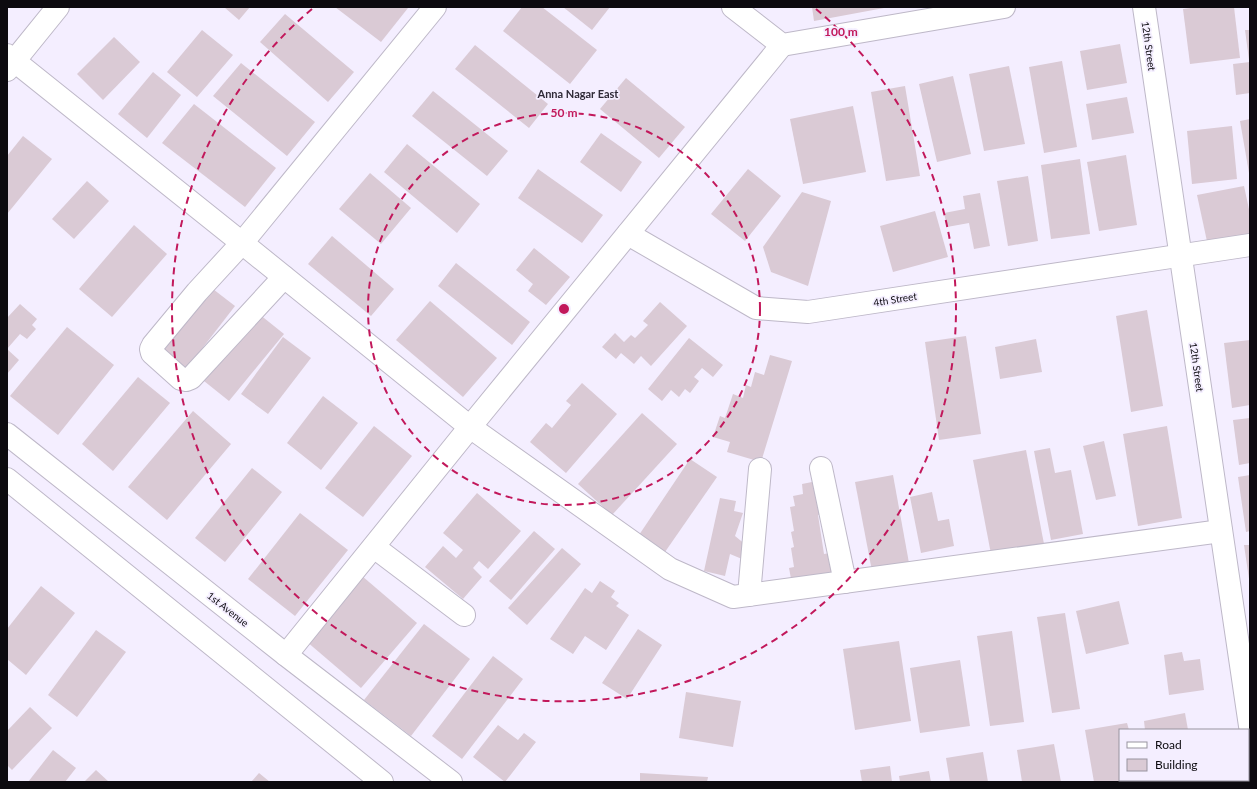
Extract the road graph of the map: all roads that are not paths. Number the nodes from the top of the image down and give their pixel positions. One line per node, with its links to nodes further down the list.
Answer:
1 (58, 7): 7 (street)
2 (435, 7): 9 (street)
3 (733, 7): 6 (street)
4 (1004, 7): 6 (street)
5 (1144, 7): 11 (street, 12th Street)
6 (782, 45): 8 (street)
7 (9, 62): 9 (street)
8 (628, 234): 11 (street, 4th Street); 13 (street)
9 (242, 242): 12 (street); 12 (street)
10 (1250, 244): 11 (street, 4th Street)
11 (1181, 256): 18 (street, 12th Street)
12 (284, 277): 13 (street)
13 (470, 427): 19 (street); 21 (street)
14 (7, 434): 23 (street, 1st Avenue)
15 (821, 468): 20 (street)
16 (760, 469): 21 (street)
17 (9, 486): 26 (street)
18 (1221, 531): 20 (street); 24 (street, 12th Street)
19 (374, 547): 22 (street); 23 (street)
20 (845, 582): 21 (street)
21 (749, 595)
22 (464, 615)
23 (286, 655): 27 (street, 1st Avenue)
24 (1246, 670): 25 (street, 12th Street)
25 (1250, 726)
26 (382, 782)
27 (450, 782)

